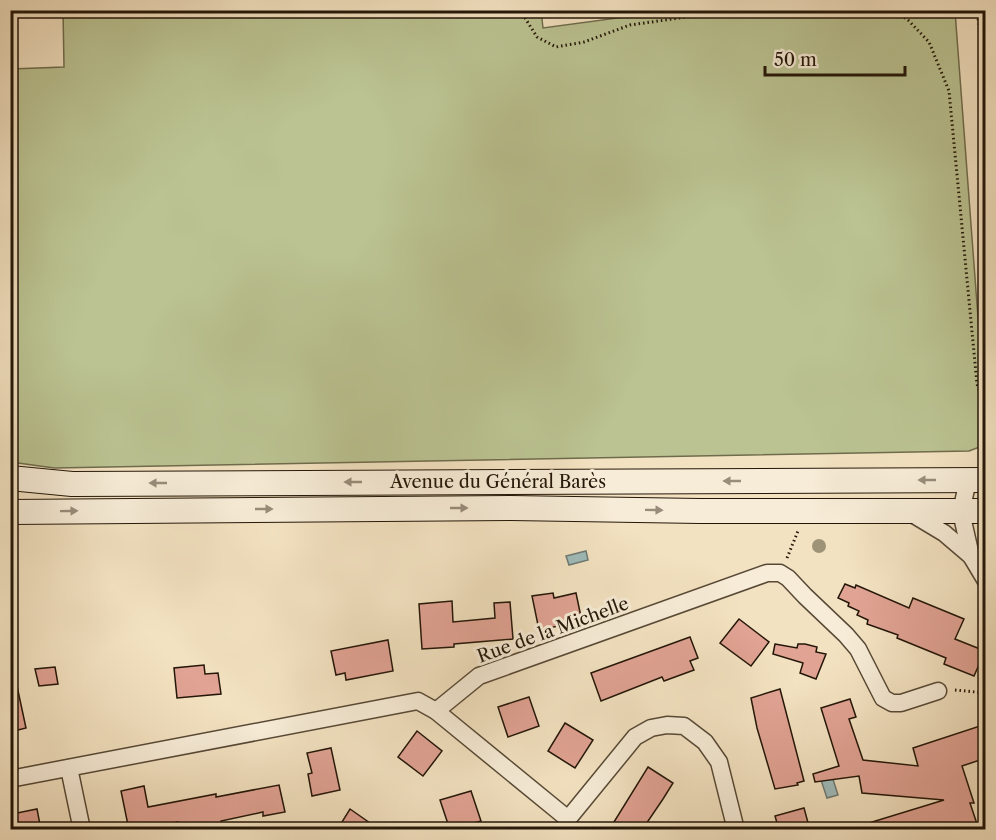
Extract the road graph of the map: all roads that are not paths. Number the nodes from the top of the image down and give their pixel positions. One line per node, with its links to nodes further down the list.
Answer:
1 (10, 478): 2 (main road, Avenue du Général Barès, one-way to 1)
2 (977, 480): 5 (street)
3 (10, 512): 4 (main road, Avenue du Général Barès, one-way to 4)
4 (909, 512): 5 (main road, Avenue du Général Barès); 6 (street)
5 (978, 515): 6 (street)
6 (971, 556): 7 (street)
7 (986, 581)
8 (938, 691): 9 (street, Rue de la Michelle)
9 (436, 711): 10 (street); 12 (street)
10 (69, 768): 11 (street); 13 (street)
11 (10, 779)
12 (567, 824): 14 (street)
13 (82, 830)
14 (736, 830)

